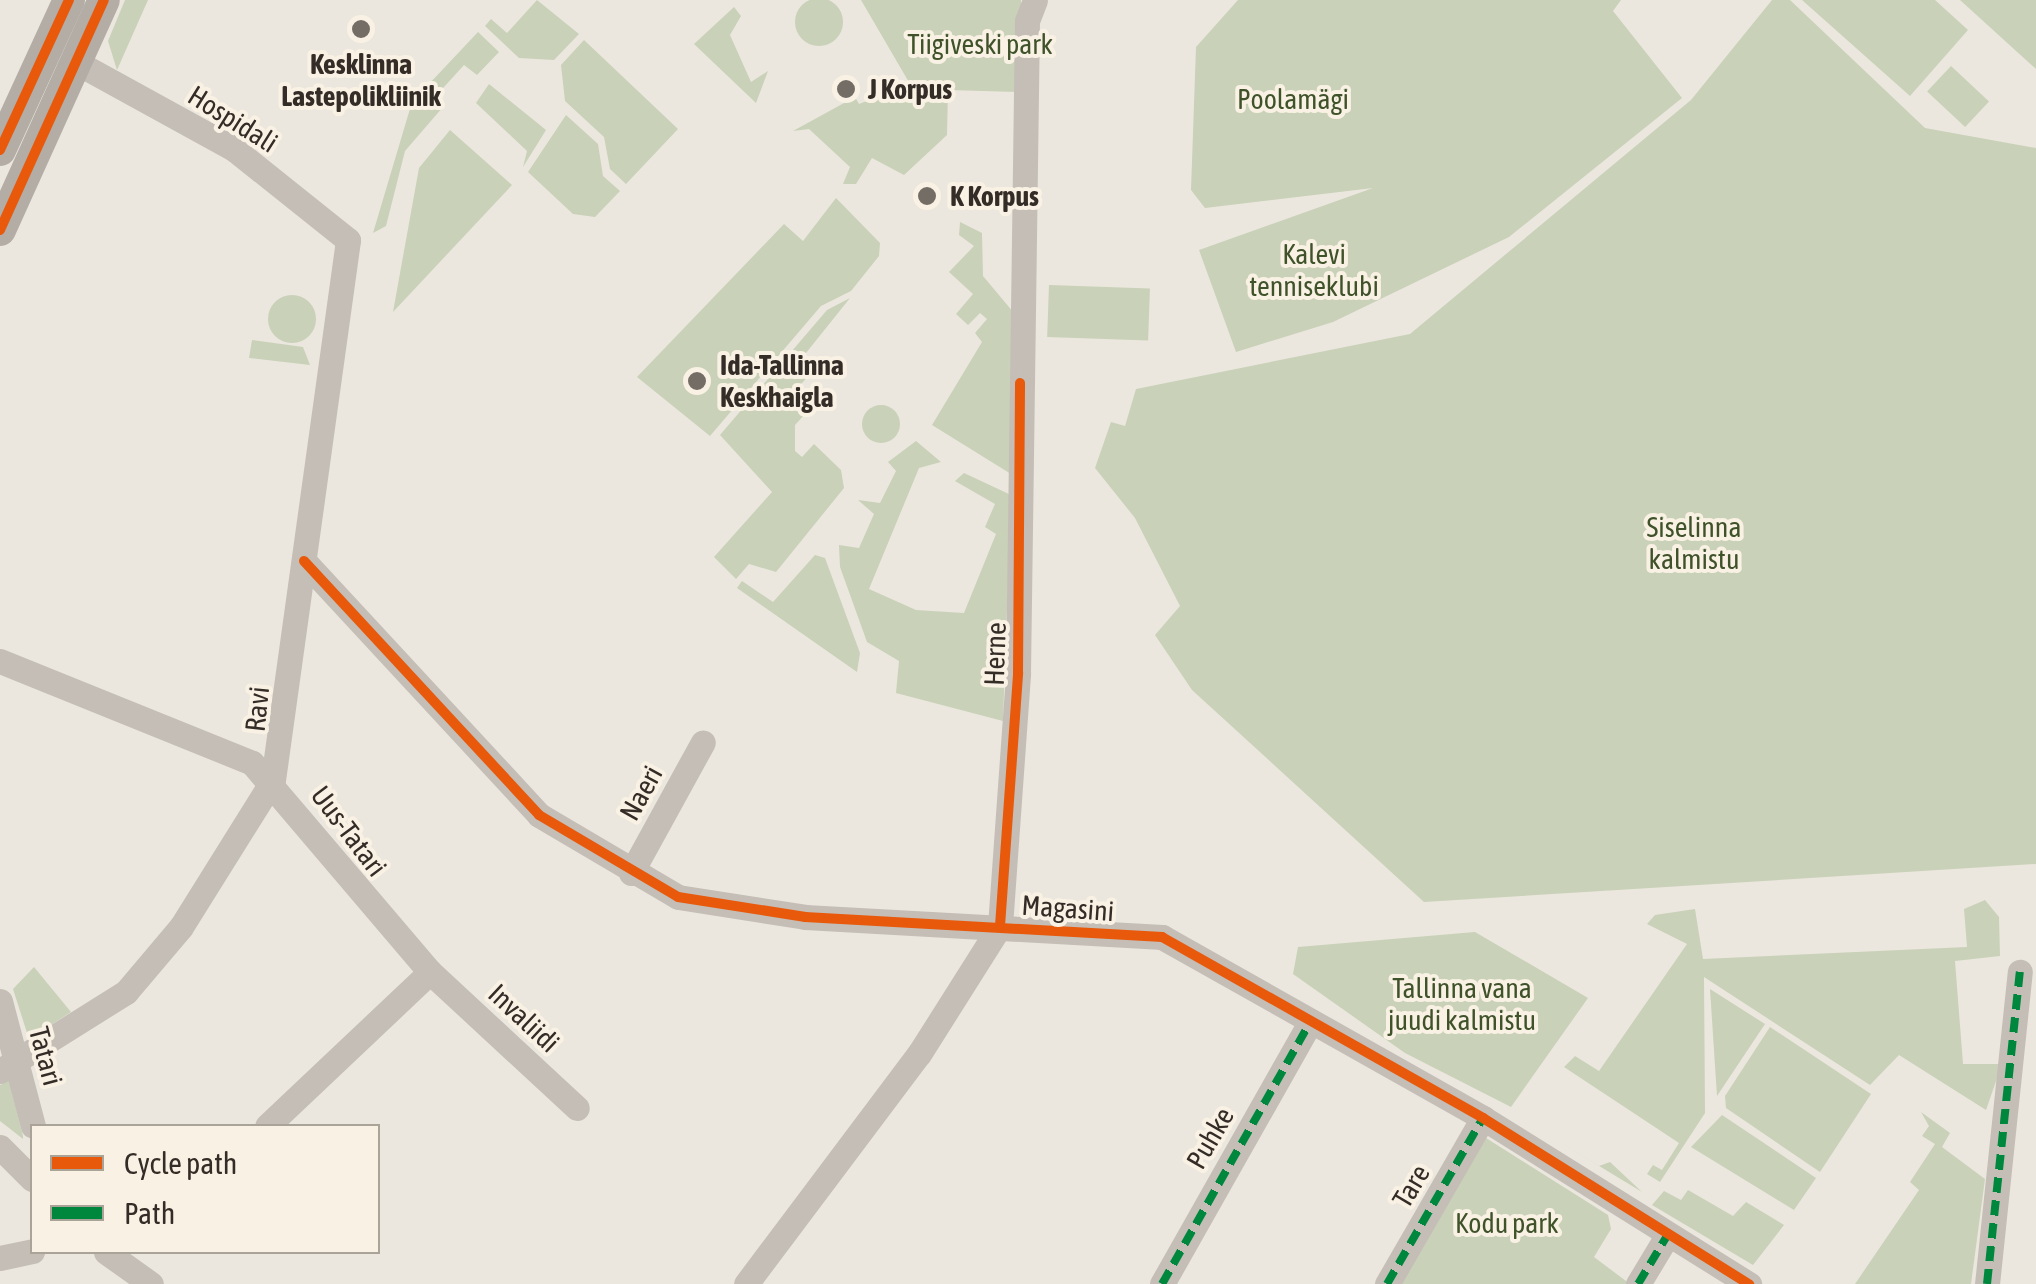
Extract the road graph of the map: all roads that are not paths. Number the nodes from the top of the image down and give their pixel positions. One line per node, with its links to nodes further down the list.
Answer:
1 (104, 0): 4 (main road)
2 (1035, 0): 15 (street, Herne)
3 (66, 7): 4 (main road); 5 (main road)
4 (76, 62): 6 (main road); 7 (street, Hospidali)
5 (0, 150)
6 (0, 230)
7 (348, 240): 8 (street, Ravi)
8 (304, 561): 9 (street, Ravi); 10 (street, Magasini)
9 (298, 608): 10 (street); 13 (street, Ravi)
10 (352, 613): 14 (street, Magasini)
11 (0, 661): 13 (street, Uus-Tatari)
12 (703, 742): 14 (street, Naeri)
13 (273, 780): 16 (street, Uus-Tatari); 20 (street, Ravi)
14 (631, 873): 15 (street, Magasini)
15 (1000, 926): 19 (street, Magasini); 32 (street, Herne)
16 (430, 972): 21 (street, Invaliidi); 24 (street)
17 (2020, 972): 37 (street)
18 (0, 1002): 20 (street, Tatari)
19 (1311, 1021): 22 (street, Magasini); 33 (street, Puhke)
20 (8, 1065): 23 (street, Tatari)
21 (577, 1108)
22 (1483, 1118): 27 (street, Magasini); 34 (street, Tare)
23 (32, 1124)
24 (269, 1124)
25 (0, 1148): 26 (street)
26 (30, 1173)
27 (1667, 1236): 35 (street); 36 (street, Magasini)
28 (30, 1251): 29 (street)
29 (0, 1258)
30 (121, 1264): 31 (street)
31 (151, 1284)
32 (746, 1284)
33 (1162, 1284)
34 (1387, 1284)
35 (1638, 1284)
36 (1750, 1284)
37 (1987, 1284)

